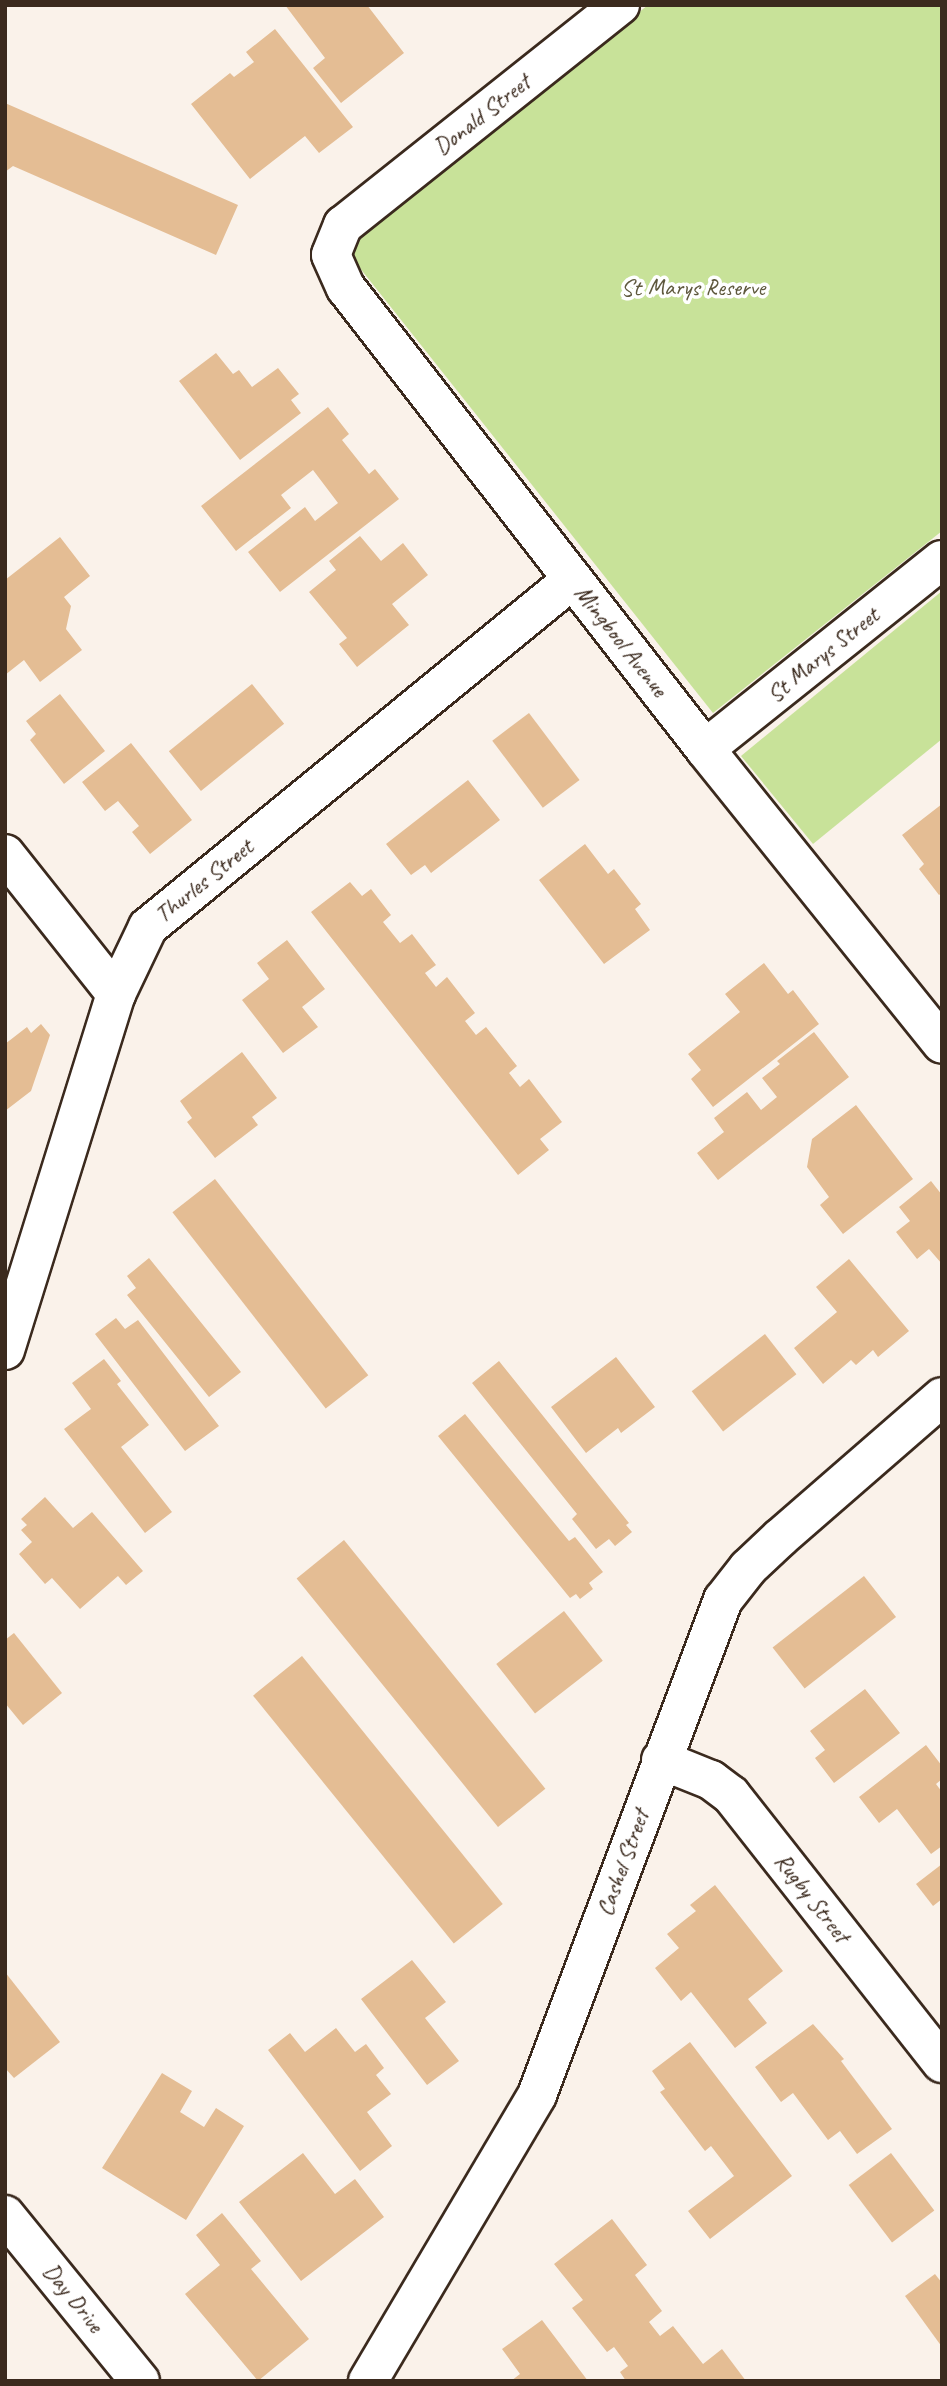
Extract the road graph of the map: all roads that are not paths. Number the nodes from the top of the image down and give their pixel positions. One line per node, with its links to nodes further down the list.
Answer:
1 (620, 5): 2 (street, Donald Street)
2 (343, 225): 4 (street, Mingbool Avenue)
3 (942, 560): 5 (street, St Marys Street)
4 (573, 579): 5 (street, Mingbool Avenue); 7 (street, Thurles Street)
5 (705, 749): 8 (street, Mingbool Avenue)
6 (5, 854): 7 (street)
7 (116, 994): 9 (street, Thurles Street)
8 (942, 1044)
9 (5, 1350)
10 (942, 1397): 11 (street, Cashel Street)
11 (661, 1760): 12 (street, Rugby Street); 15 (street, Cashel Street)
12 (942, 2063)
13 (5, 2215): 14 (street, Day Drive)
14 (140, 2381)
15 (368, 2381)

